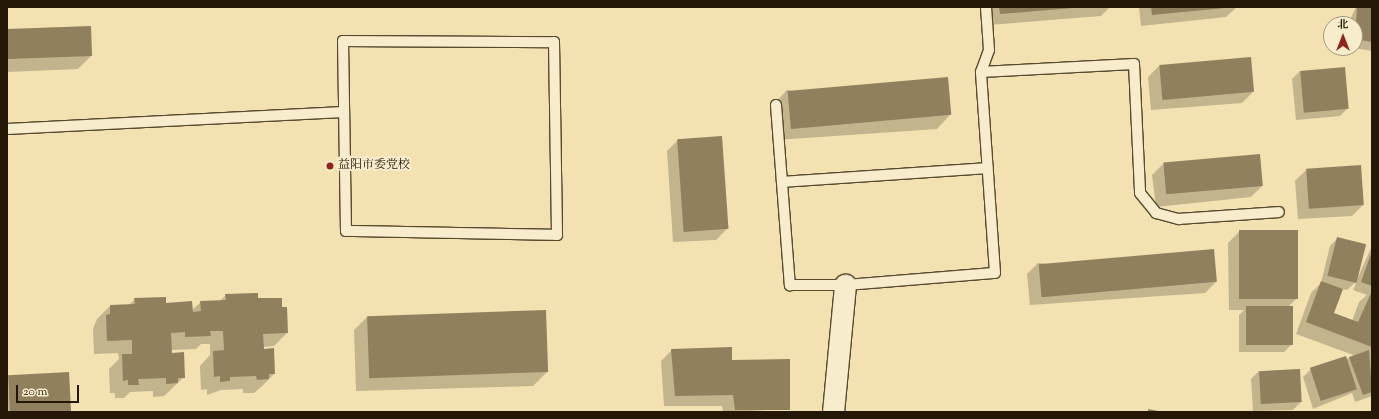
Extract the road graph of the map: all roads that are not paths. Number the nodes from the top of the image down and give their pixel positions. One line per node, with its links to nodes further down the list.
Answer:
1 (986, 7): 2 (lane)
2 (981, 72): 6 (lane); 8 (lane)
3 (776, 105): 7 (lane)
4 (344, 112): 4 (lane); 5 (lane)
5 (7, 129)
6 (988, 168): 7 (lane); 9 (lane)
7 (782, 182): 9 (lane)
8 (1279, 212)
9 (845, 285): 10 (street)
10 (833, 412)

